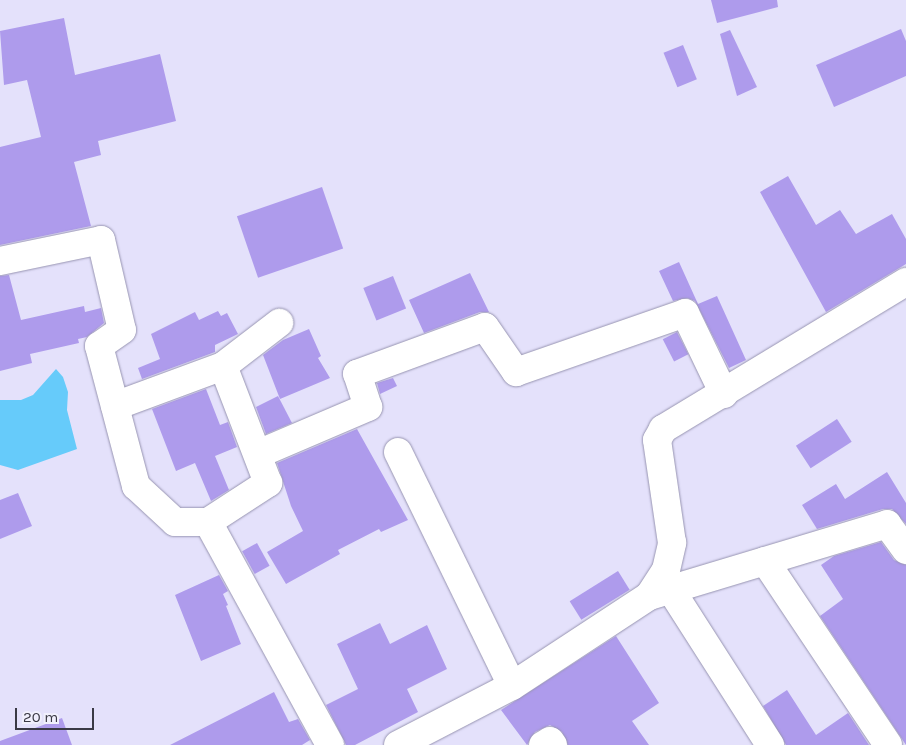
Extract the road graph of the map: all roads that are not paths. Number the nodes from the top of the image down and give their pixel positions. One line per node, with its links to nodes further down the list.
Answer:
1 (0, 261): 6 (street)
2 (906, 282): 5 (street)
3 (279, 323): 4 (street)
4 (223, 366): 6 (street); 8 (street)
5 (724, 394): 8 (street); 12 (street)
6 (115, 406): 9 (street)
7 (398, 452): 13 (street)
8 (258, 454): 9 (street)
9 (208, 522): 14 (street)
10 (906, 550): 11 (street)
11 (765, 561): 12 (street); 19 (street)
12 (660, 593): 13 (street); 18 (street)
13 (512, 686): 15 (street)
14 (330, 745)
15 (398, 745)
16 (543, 745): 17 (street)
17 (553, 745)
18 (770, 745)
19 (888, 745)

